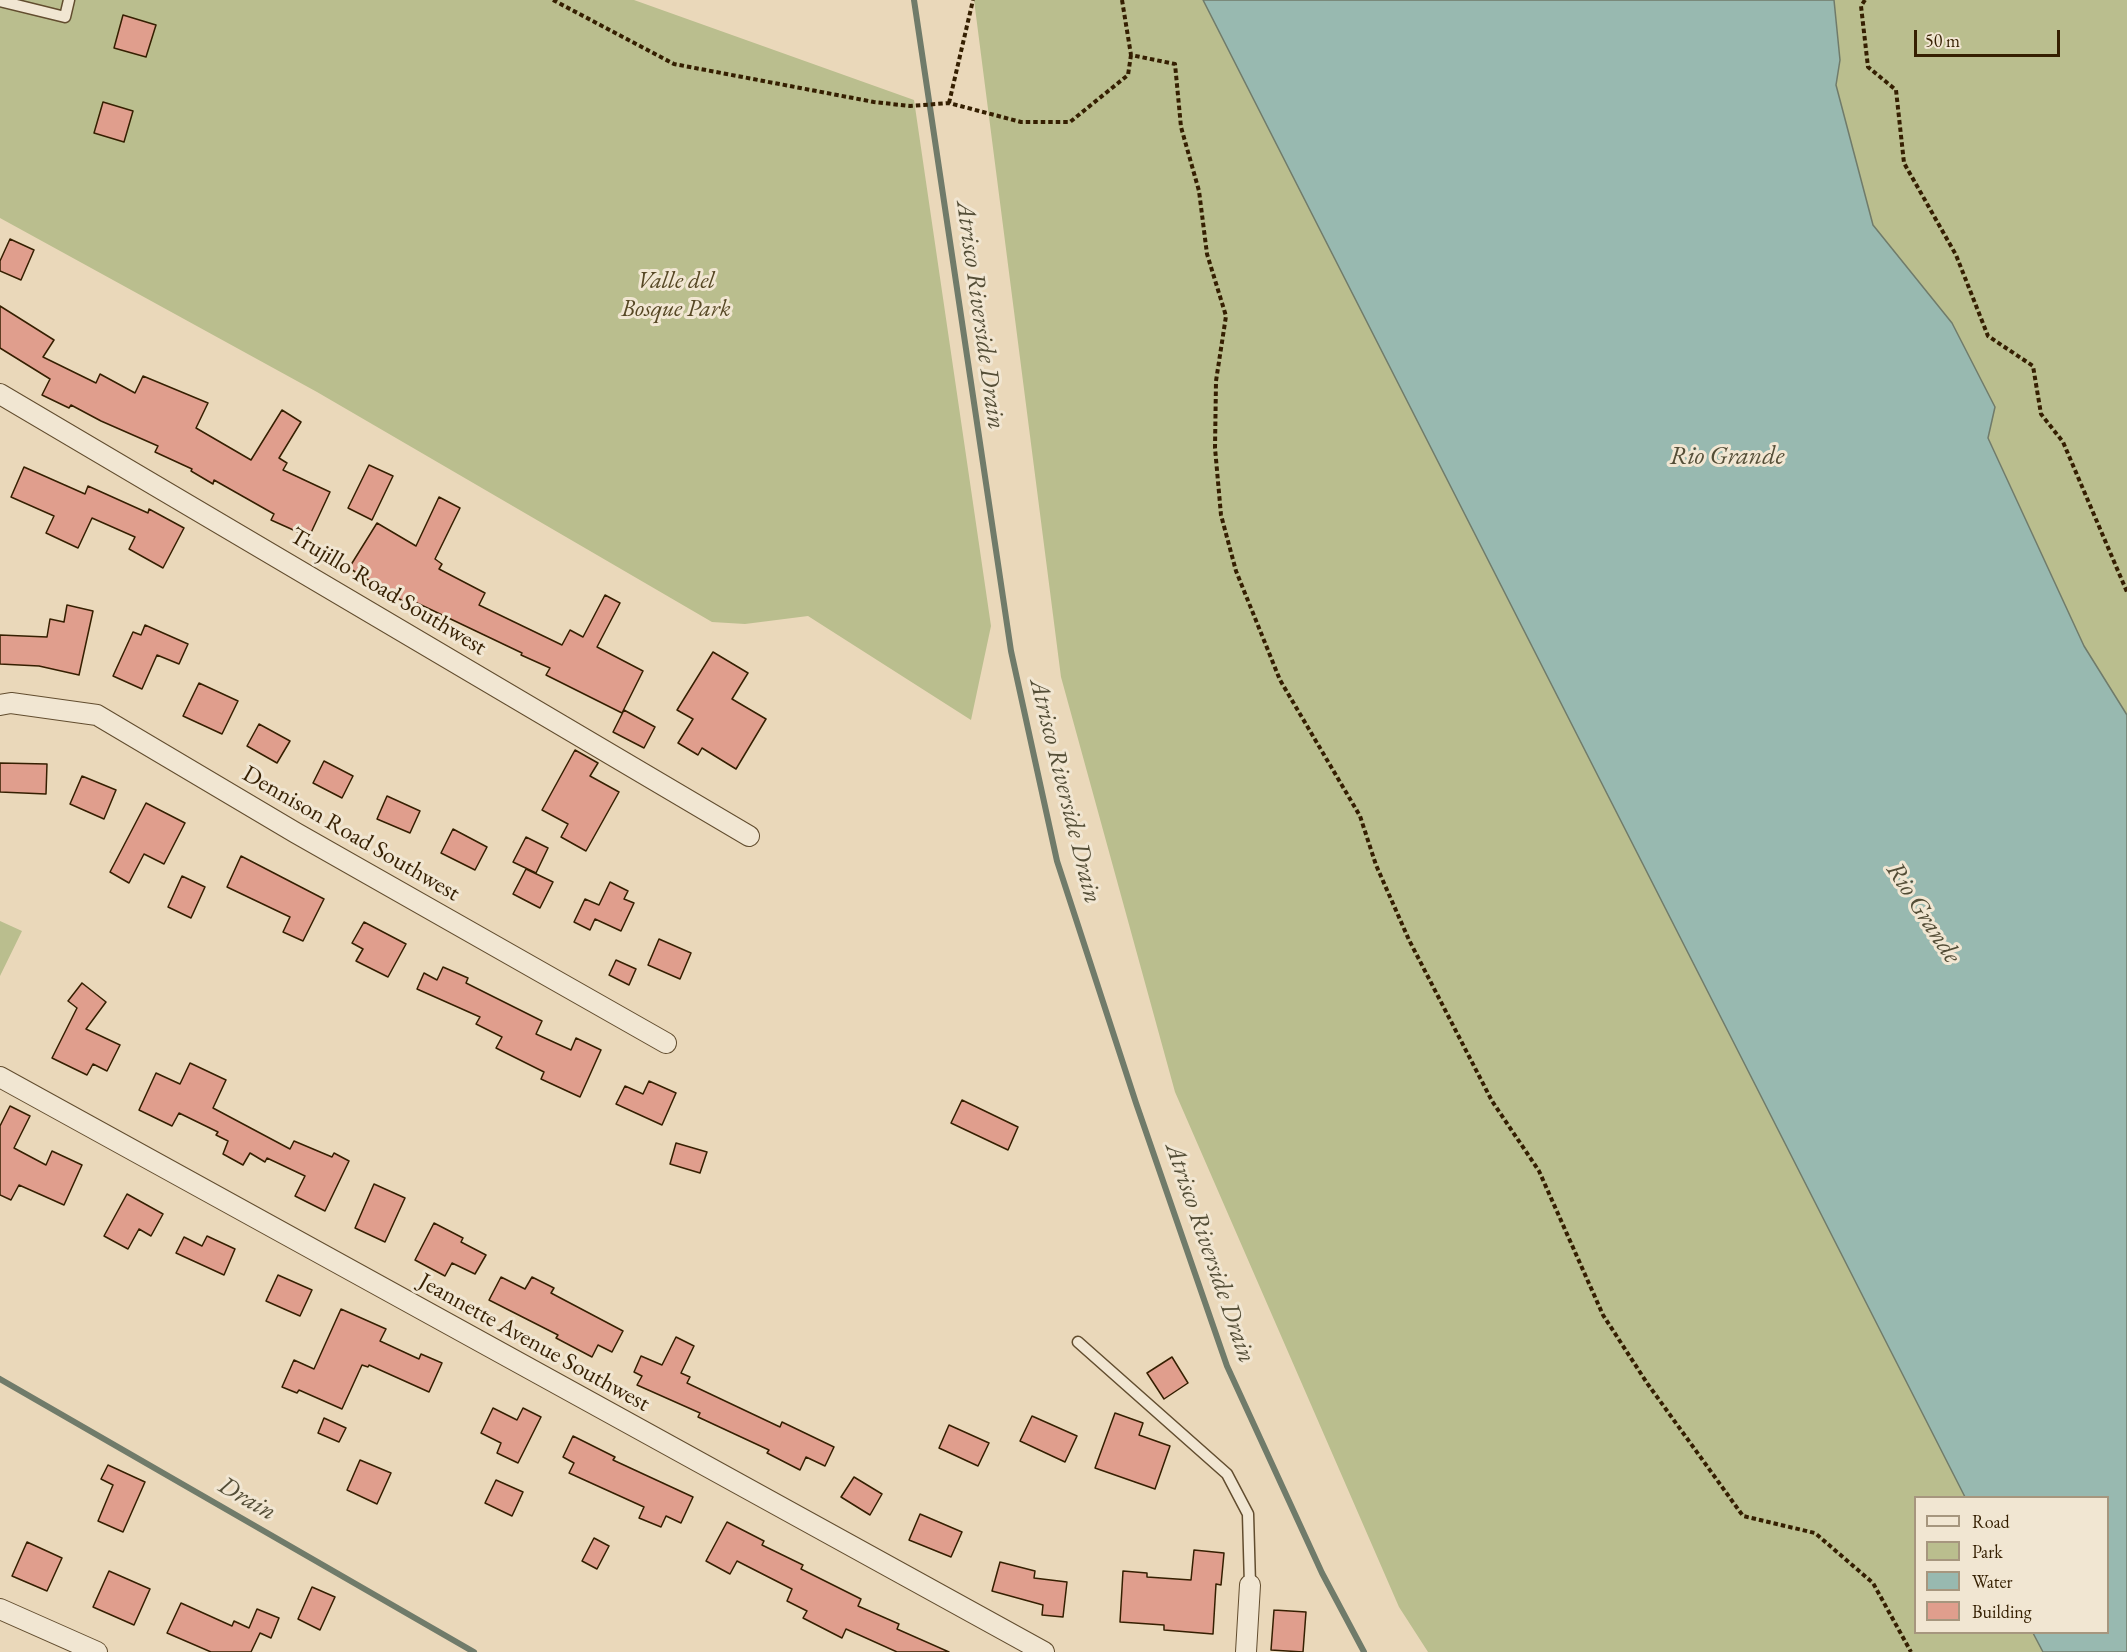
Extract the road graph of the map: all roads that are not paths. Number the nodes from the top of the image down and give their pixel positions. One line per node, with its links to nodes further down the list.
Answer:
1 (69, 0): 2 (lane)
2 (0, 1)
3 (0, 394): 5 (street, Trujillo Road Southwest)
4 (0, 705): 6 (street, Dennison Road Southwest)
5 (749, 836)
6 (666, 1043)
7 (0, 1077): 12 (street, Jeannette Avenue Southwest)
8 (1078, 1342): 9 (lane)
9 (1250, 1586): 13 (street)
10 (0, 1609): 11 (street)
11 (97, 1652)
12 (1044, 1652)
13 (1246, 1652)

